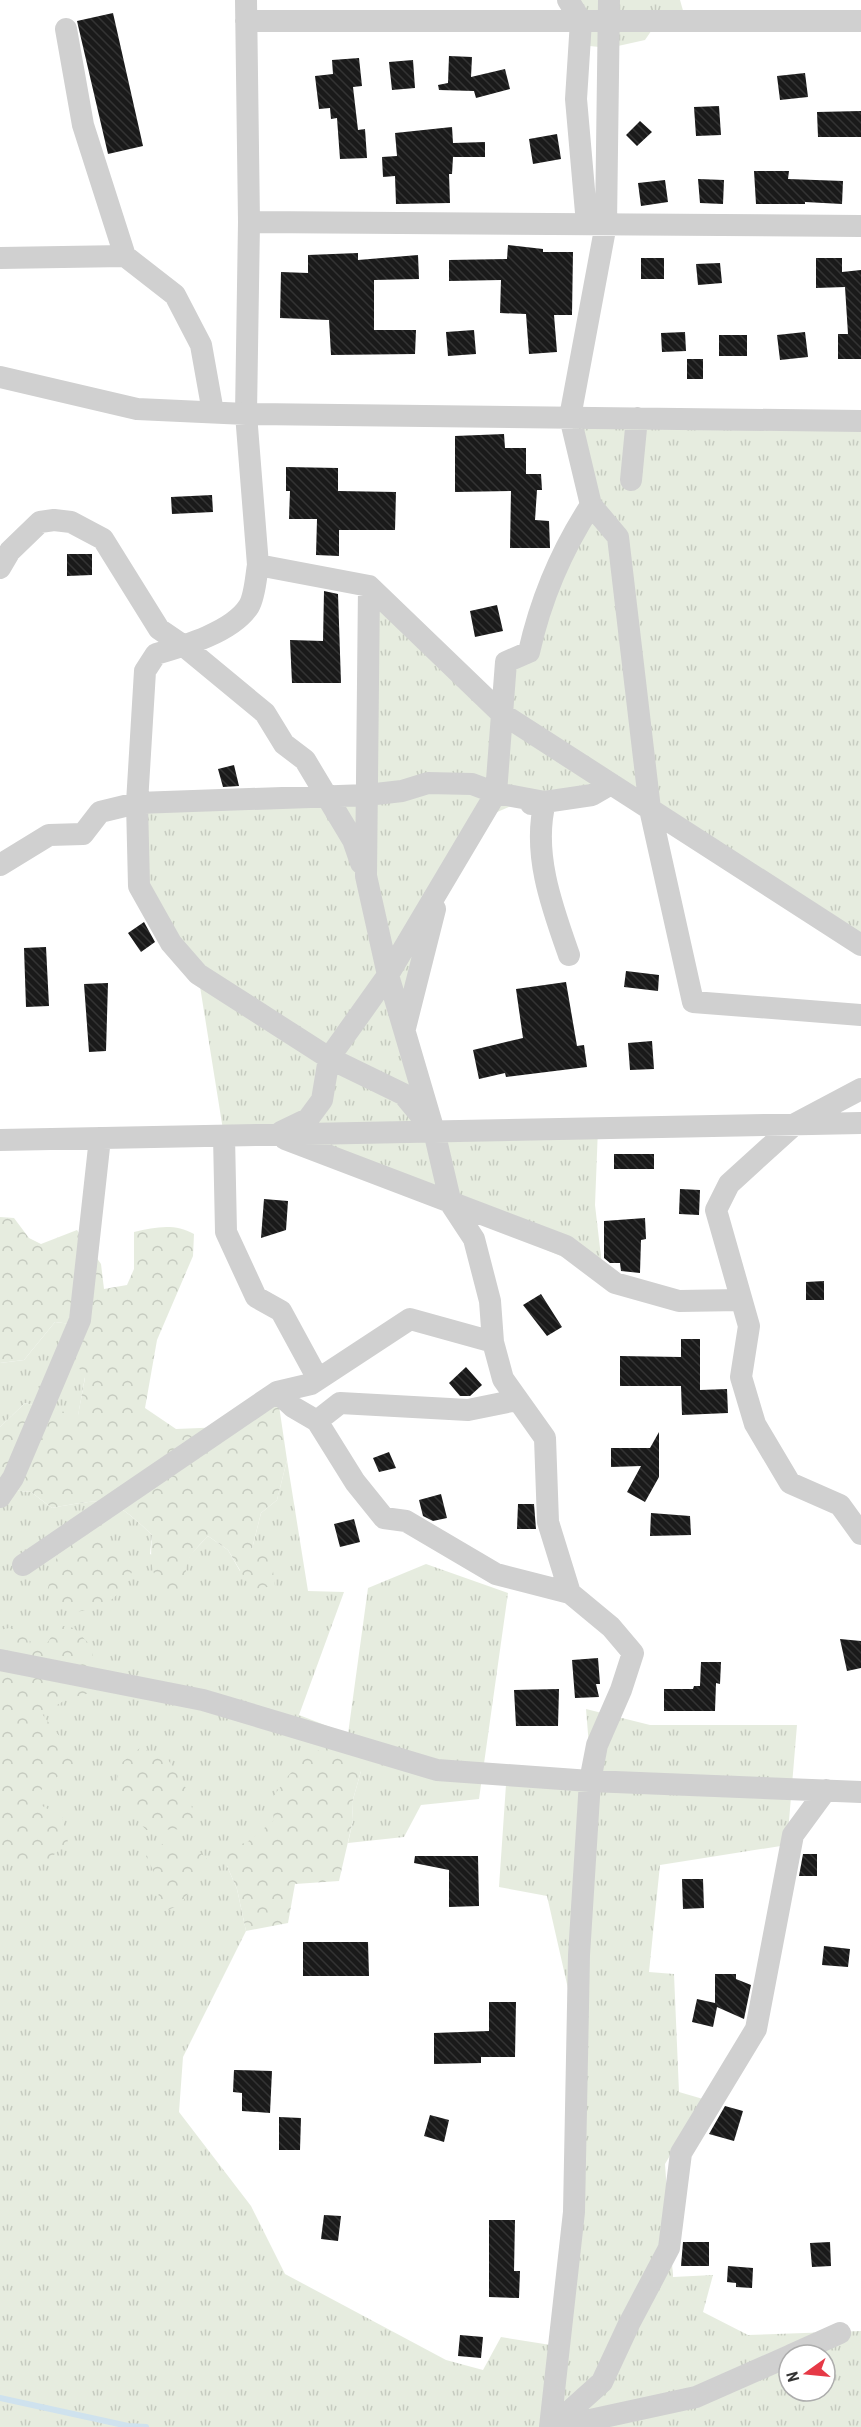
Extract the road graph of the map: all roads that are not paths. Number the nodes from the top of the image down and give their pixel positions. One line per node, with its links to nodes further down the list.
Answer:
1 (568, 0): 4 (street)
2 (246, 11): 4 (street); 7 (street)
3 (609, 11): 4 (street); 5 (street); 8 (street)
4 (581, 21): 8 (street)
5 (861, 21)
6 (66, 29): 10 (street)
7 (249, 222): 8 (street); 14 (street)
8 (597, 224): 9 (street); 15 (street)
9 (861, 226)
10 (125, 256): 11 (street); 13 (street)
11 (0, 258)
12 (0, 377): 13 (street)
13 (213, 412): 14 (street)
14 (246, 414): 15 (street); 20 (street)
15 (570, 417): 16 (street); 19 (street)
16 (637, 418): 17 (street); 18 (street)
17 (861, 421)
18 (632, 480)
19 (591, 506): 24 (street); 31 (street)
20 (258, 565): 22 (street); 23 (street)
21 (0, 568): 23 (street)
22 (369, 586): 24 (street); 27 (street)
23 (184, 646): 28 (street); 30 (street)
24 (501, 713): 25 (street); 26 (street)
25 (611, 784): 29 (street); 31 (street)
26 (496, 793): 27 (street); 29 (street); 32 (street)
27 (367, 795): 28 (street); 34 (street)
28 (327, 796): 30 (street); 34 (street)
29 (545, 802): 32 (street); 37 (street)
30 (137, 803): 33 (street); 41 (street)
31 (650, 810): 36 (street); 39 (street)
32 (481, 819): 35 (street)
33 (0, 865)
34 (366, 876): 38 (street)
35 (441, 885): 38 (street); 40 (street)
36 (861, 945)
37 (569, 956)
38 (388, 975): 40 (street); 41 (street)
39 (861, 1015)
40 (404, 1030): 45 (street)
41 (329, 1058): 45 (street); 46 (street)
42 (861, 1089): 44 (street)
43 (861, 1123): 44 (street)
44 (795, 1124): 45 (street); 51 (street)
45 (434, 1131): 46 (street); 50 (street)
46 (276, 1135): 47 (street); 50 (street)
47 (224, 1136): 48 (street); 53 (street)
48 (100, 1138): 49 (street); 57 (street)
49 (0, 1140)
50 (451, 1204): 51 (street); 52 (street)
51 (741, 1300): 58 (street)
52 (493, 1342): 53 (street); 55 (street)
53 (318, 1379): 54 (street)
54 (277, 1392): 56 (street); 59 (street)
55 (517, 1400): 56 (street); 60 (street)
56 (317, 1421): 60 (street)
57 (0, 1497)
58 (861, 1534)
59 (23, 1565)
60 (570, 1593): 62 (street)
61 (0, 1660): 62 (street)
62 (590, 1781): 63 (street); 68 (street)
63 (826, 1790): 64 (street); 68 (street)
64 (861, 1792)
65 (840, 2333): 66 (street)
66 (818, 2343)
67 (777, 2362): 69 (street)
68 (551, 2427)
69 (558, 2427)

